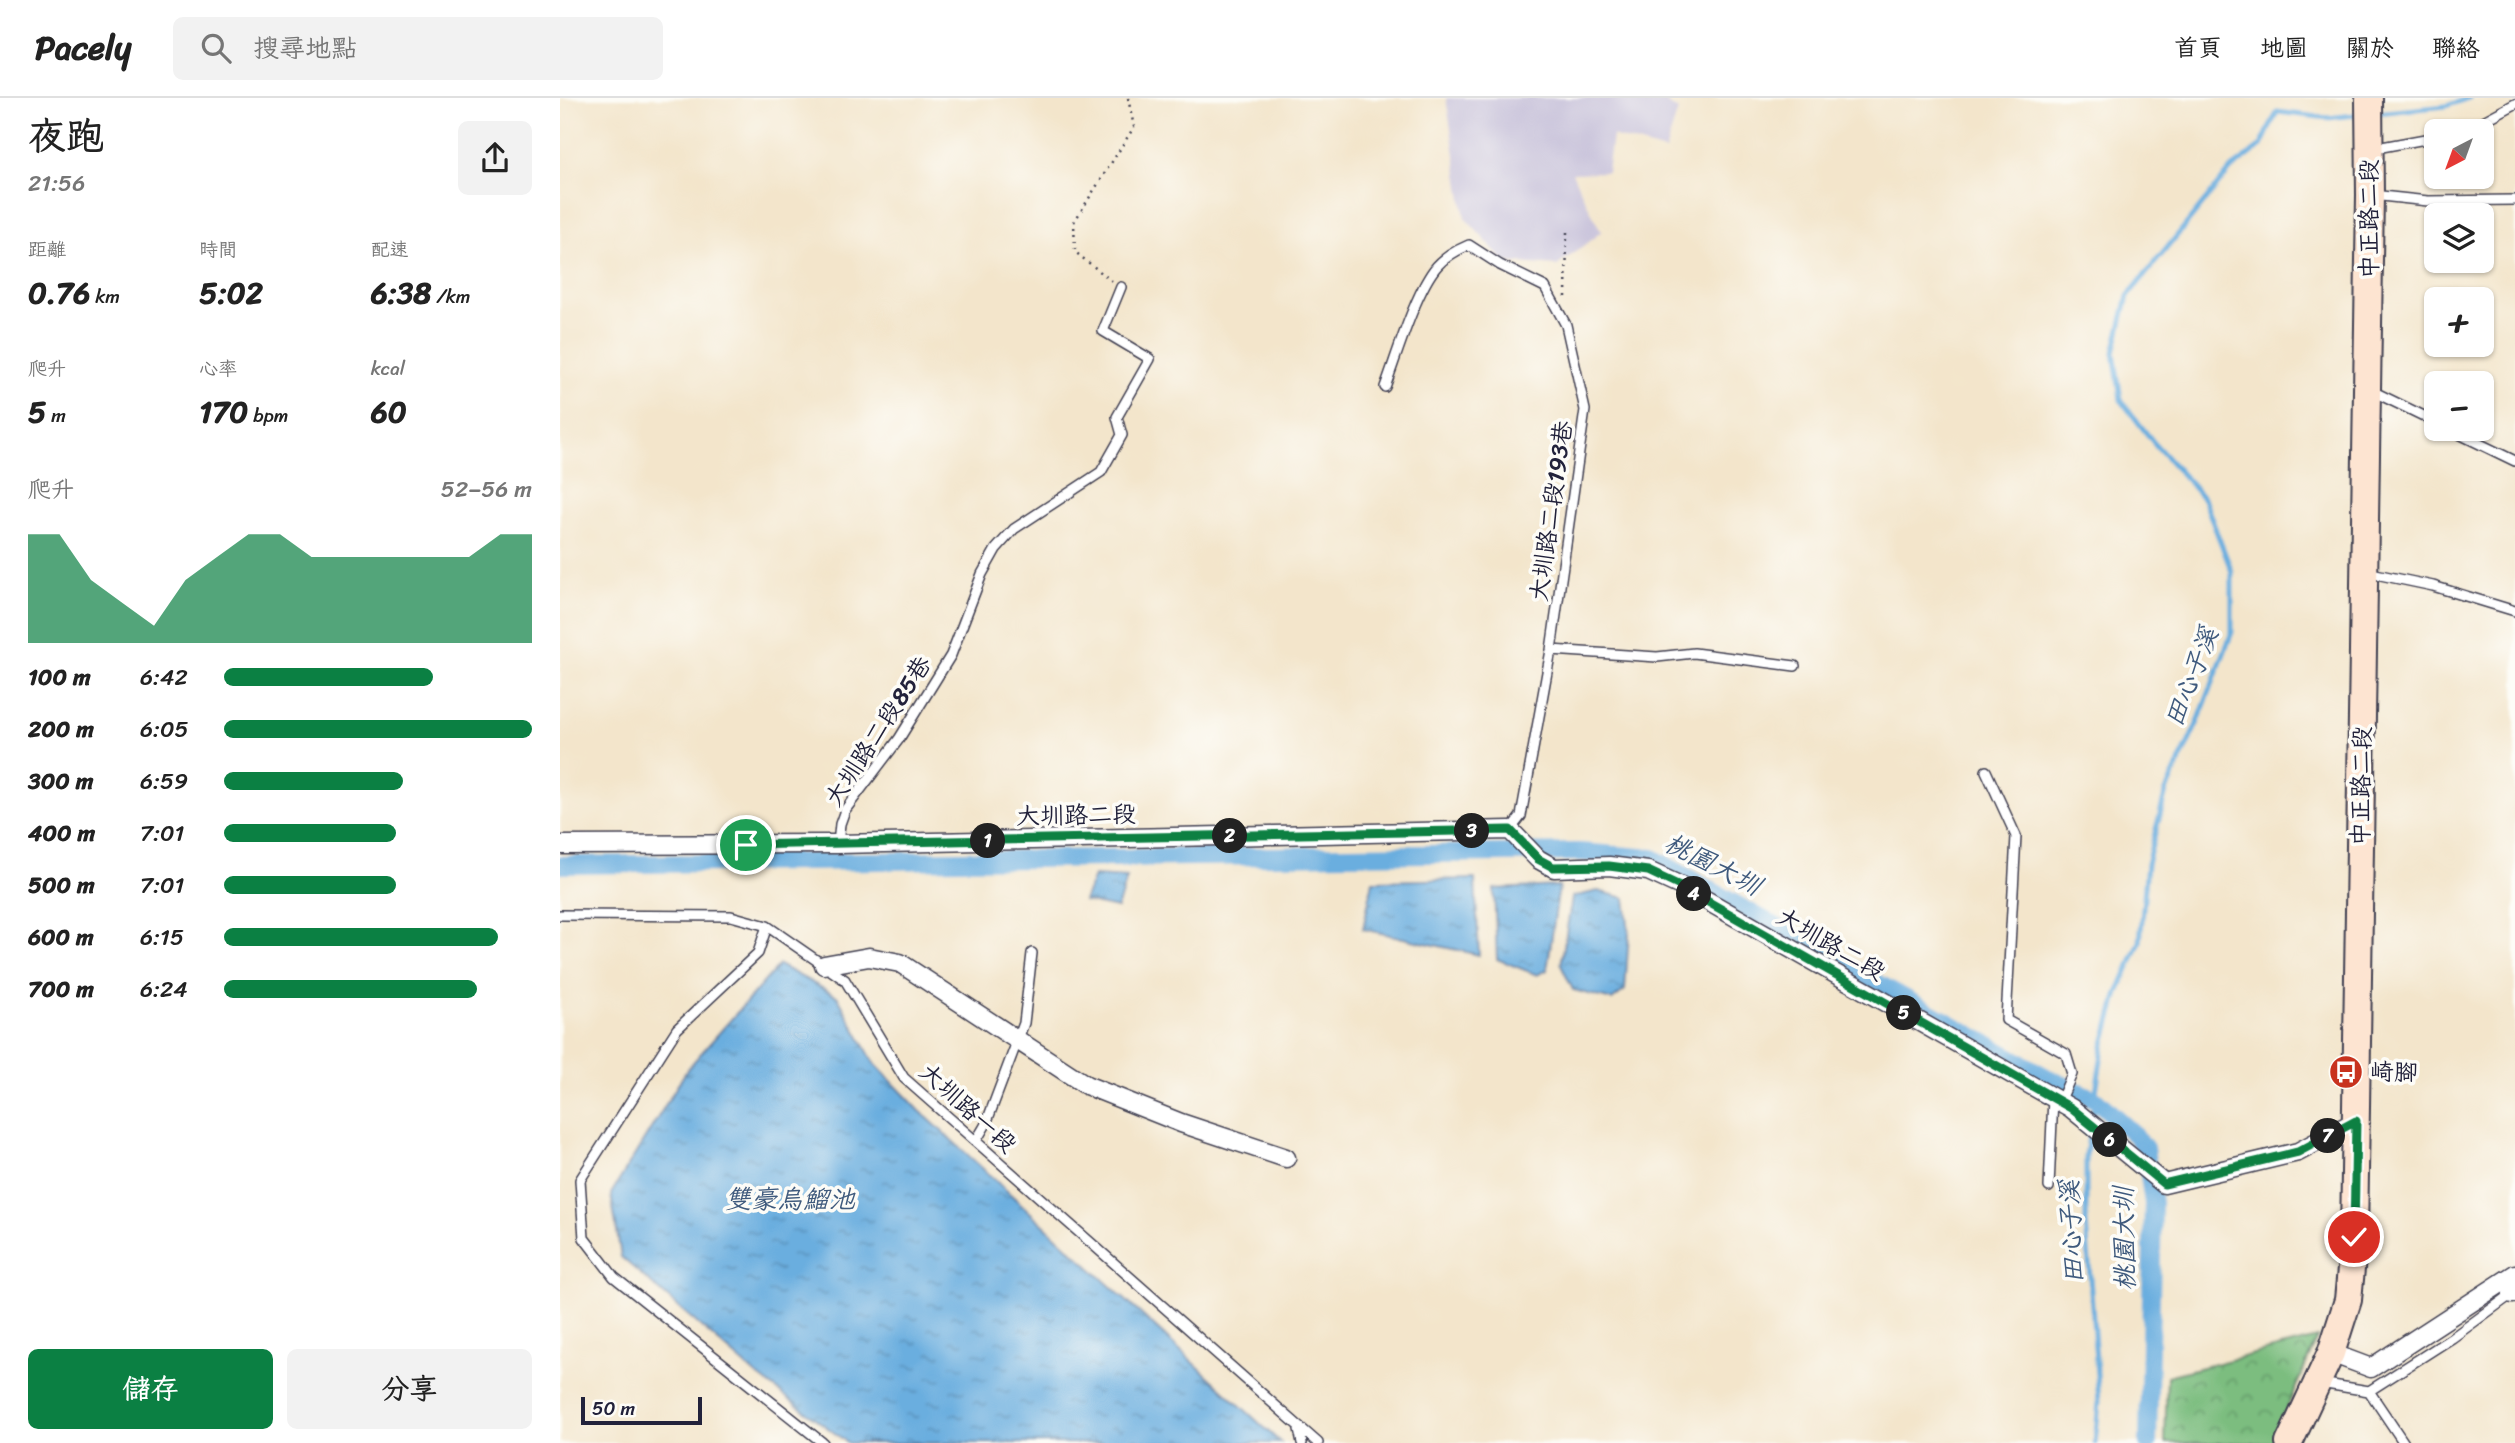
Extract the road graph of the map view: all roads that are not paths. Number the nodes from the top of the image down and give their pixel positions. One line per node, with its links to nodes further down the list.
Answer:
1 (2515, 104): 3 (lane)
2 (2368, 108): 5 (main road, 中正路二段)
3 (2487, 119)
4 (2424, 139): 5 (lane)
5 (2369, 149): 6 (main road, 中正路二段)
6 (2370, 195): 7 (lane); 10 (main road, 中正路二段)
7 (2515, 200)
8 (1121, 287): 20 (lane, 大圳路二段85巷)
9 (1385, 387): 16 (lane, 大圳路二段193巷)
10 (2367, 389): 11 (lane); 14 (main road, 中正路二段)
11 (2424, 416)
12 (2474, 441): 13 (lane)
13 (2515, 461)
14 (2364, 572): 15 (lane); 28 (main road, 中正路二段)
15 (2515, 611)
16 (1552, 650): 17 (lane); 19 (lane, 大圳路二段193巷)
17 (1795, 666)
18 (1986, 771): 27 (lane)
19 (1510, 830): 20 (street, 大圳路二段); 27 (street, 大圳路二段)
20 (838, 844): 21 (street, 大圳路二段)
21 (560, 845)
22 (560, 915): 23 (lane, 大圳路一段)
23 (766, 926): 25 (lane, 大圳路一段); 38 (lane)
24 (1032, 953): 26 (lane)
25 (824, 965): 26 (street); 29 (lane, 大圳路一段)
26 (1017, 1041): 29 (lane); 30 (street)
27 (2062, 1101): 28 (street, 大圳路二段); 31 (lane)
28 (2356, 1121): 34 (main road, 中正路二段)
29 (976, 1141): 37 (lane, 大圳路一段)
30 (1286, 1158)
31 (2049, 1187)
32 (2515, 1274): 34 (street)
33 (2514, 1294): 36 (lane)
34 (2331, 1353): 35 (main road, 中正路二段)
35 (2318, 1383): 36 (lane); 41 (main road, 中正路二段)
36 (2368, 1391): 42 (lane)
37 (1299, 1429): 39 (lane); 40 (lane, 大圳路一段)
38 (823, 1443)
39 (1302, 1443)
40 (1318, 1443)
41 (2290, 1443)
42 (2404, 1443)

